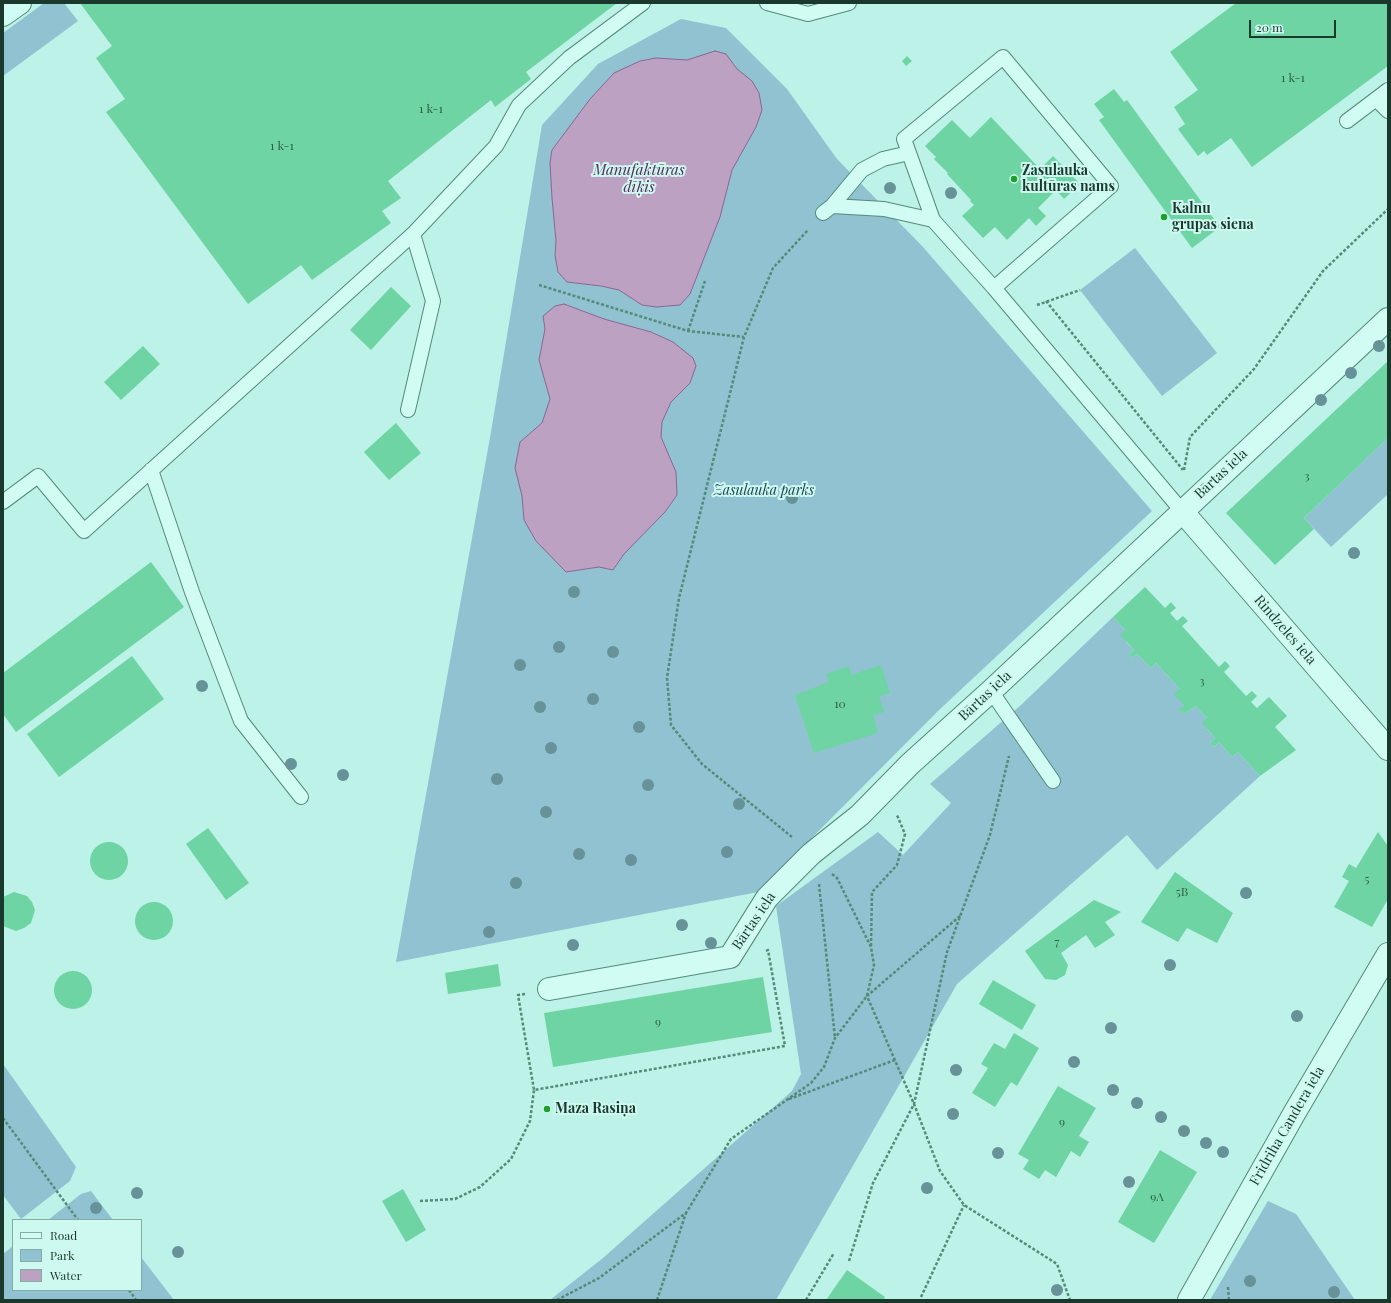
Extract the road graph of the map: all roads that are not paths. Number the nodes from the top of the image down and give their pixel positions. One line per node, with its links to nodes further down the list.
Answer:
1 (20, 3): 5 (street)
2 (643, 3): 12 (lane)
3 (767, 3): 4 (lane)
4 (849, 3)
5 (3, 15)
6 (1388, 90): 7 (lane)
7 (1376, 99): 8 (lane); 9 (lane)
8 (1388, 111)
9 (1347, 121)
10 (909, 153): 11 (lane); 11 (lane); 13 (lane)
11 (933, 220): 13 (lane)
12 (413, 234): 15 (lane); 16 (lane)
13 (994, 288): 18 (lane)
14 (1388, 319): 18 (street, Bārtas iela)
15 (408, 410)
16 (151, 470): 17 (lane); 22 (lane)
17 (3, 502)
18 (1182, 511): 19 (street, Bārtas iela); 20 (street, Rindzeles iela)
19 (991, 691): 21 (lane); 24 (street, Bārtas iela)
20 (1388, 749)
21 (1053, 781)
22 (301, 797)
23 (1388, 954): 25 (street, Fridriha Candera iela)
24 (549, 989)
25 (1189, 1300)

